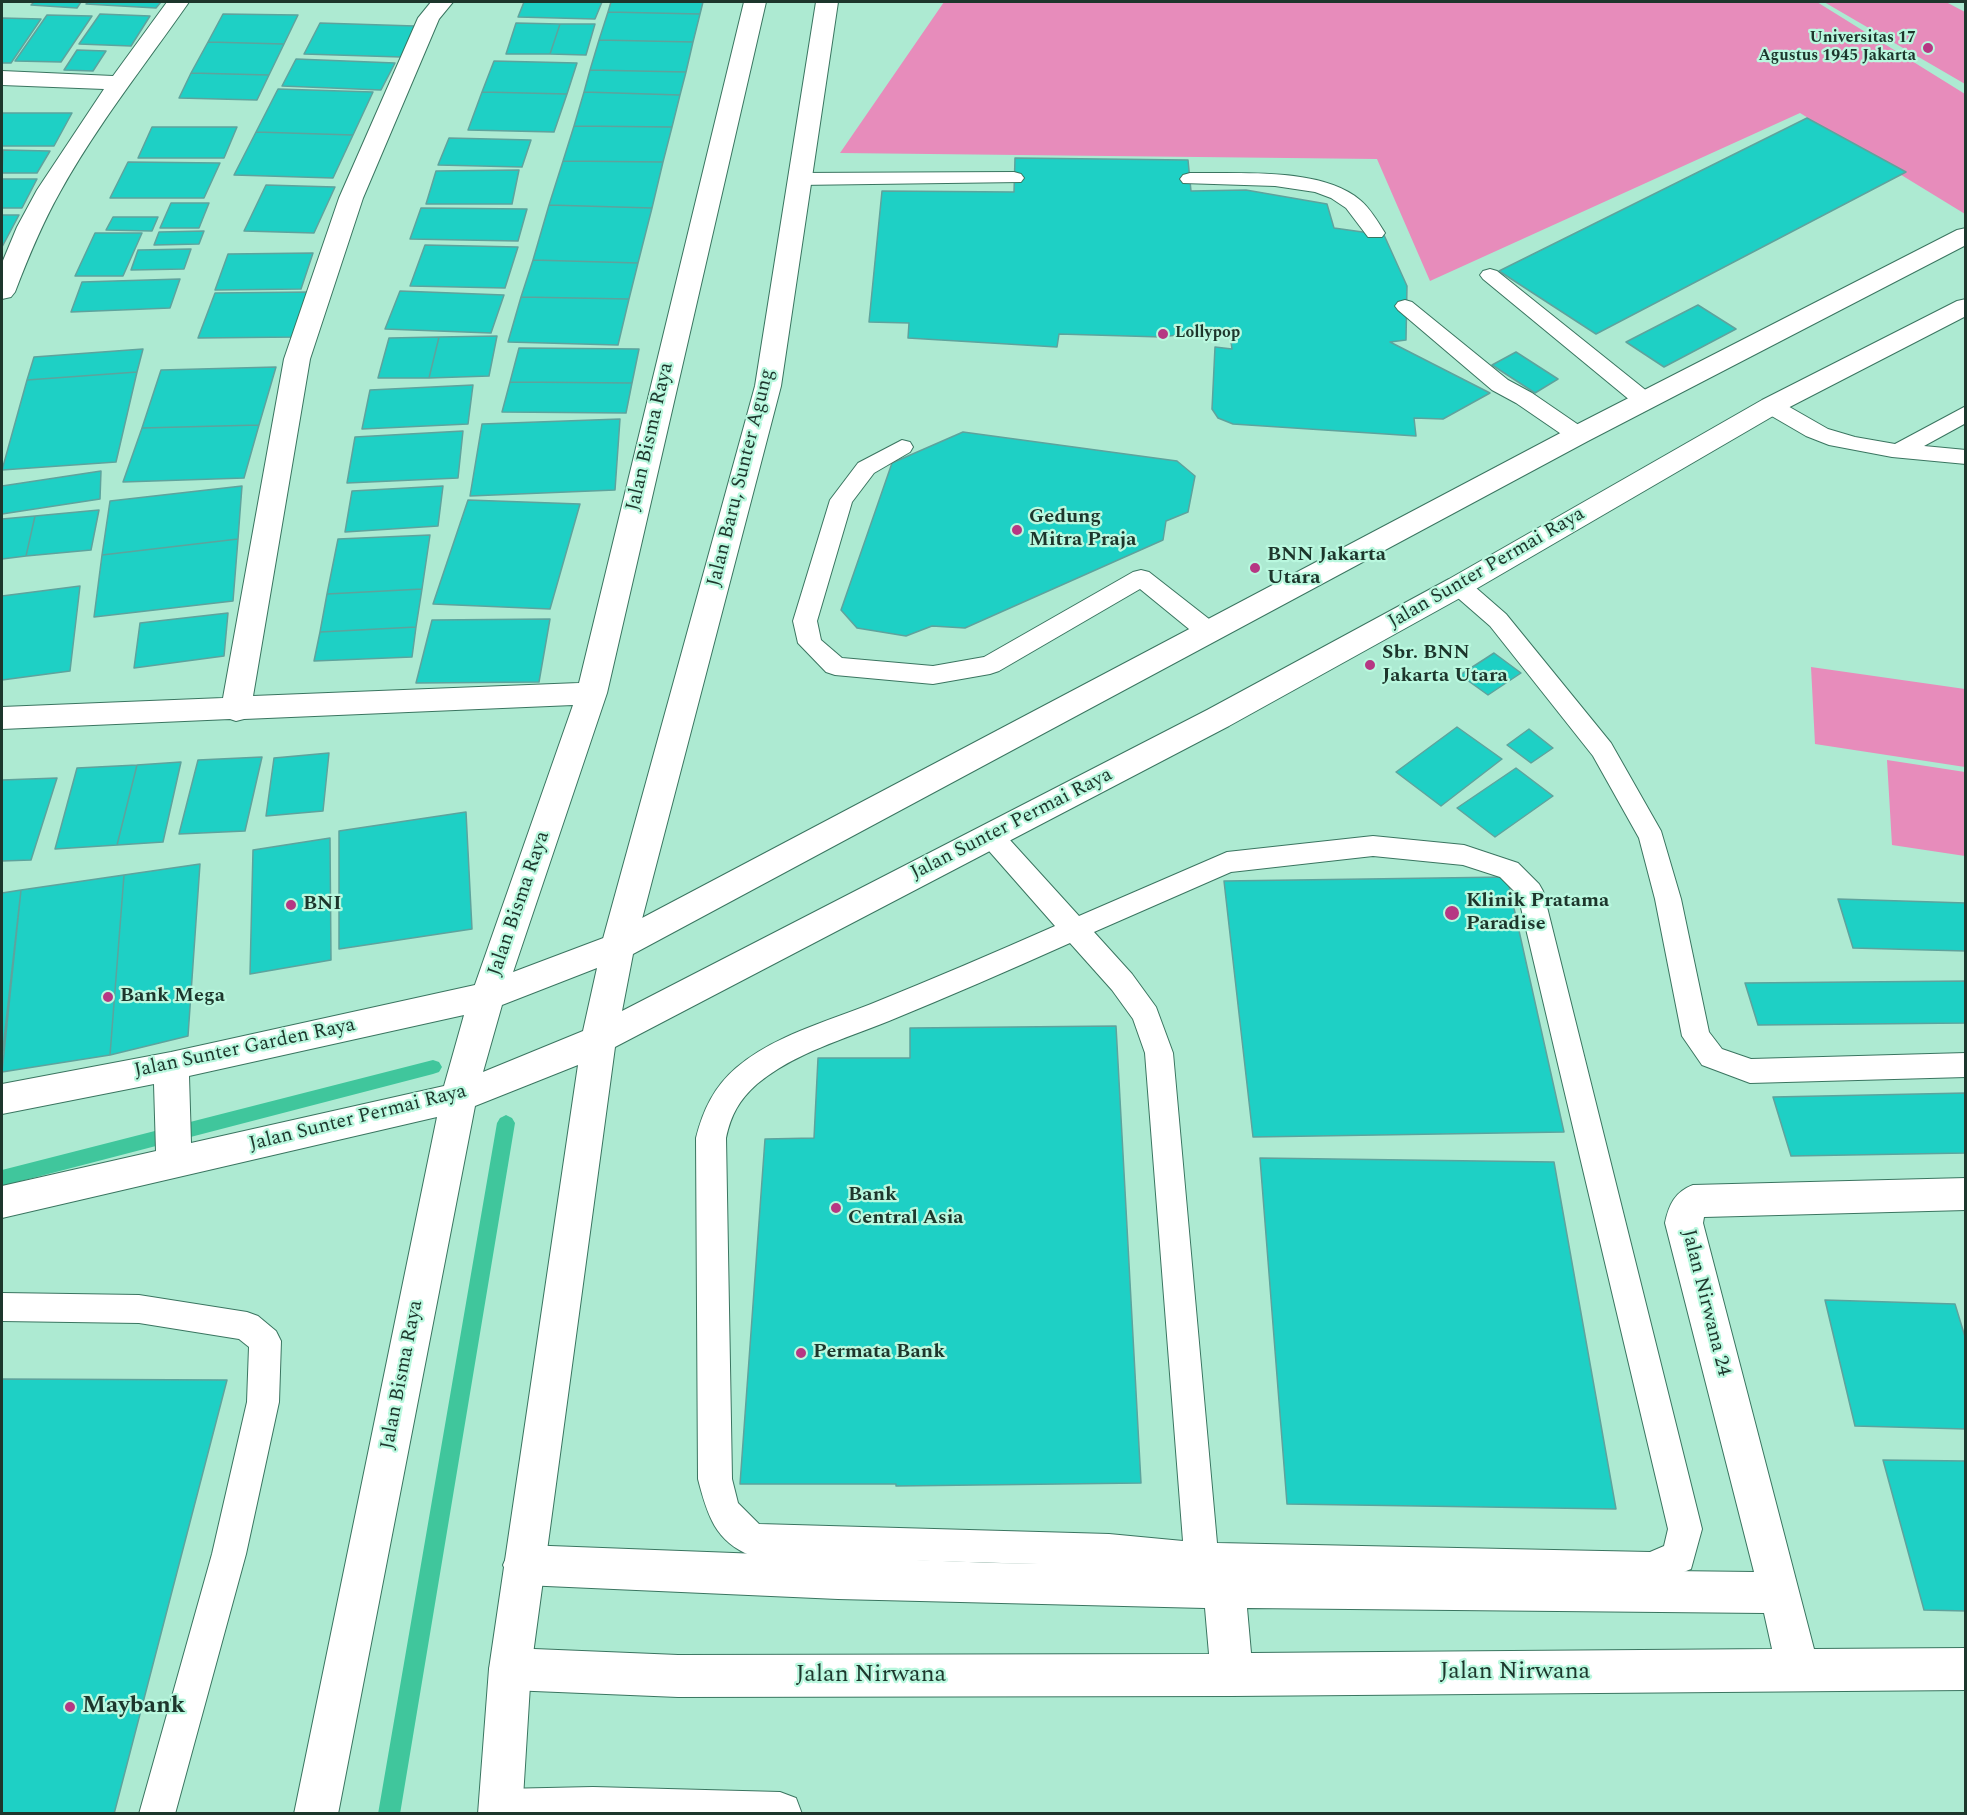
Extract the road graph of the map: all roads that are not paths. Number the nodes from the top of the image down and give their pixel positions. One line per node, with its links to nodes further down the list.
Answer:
1 (178, 2): 6 (street)
2 (442, 2): 26 (street)
3 (755, 2): 25 (street, Jalan Bisma Raya)
4 (827, 2): 8 (street, Jalan Baru, Sunter Agung)
5 (2, 78): 6 (street)
6 (120, 83): 13 (street)
7 (1014, 178): 8 (lane)
8 (798, 179): 30 (street, Jalan Baru, Sunter Agung)
9 (1190, 179): 10 (lane)
10 (1375, 234)
11 (1965, 236): 16 (street)
12 (1490, 275): 16 (lane)
13 (2, 292)
14 (1405, 306): 19 (lane)
15 (1965, 306): 17 (street, Jalan Sunter Permai Raya)
16 (1645, 401): 19 (street)
17 (1772, 406): 21 (lane); 23 (street, Jalan Sunter Permai Raya)
18 (1965, 413): 21 (lane)
19 (1578, 435): 24 (street)
20 (902, 447): 24 (lane)
21 (1899, 450): 22 (lane)
22 (1965, 457)
23 (1459, 586): 28 (street, Jalan Sunter Permai Raya); 33 (lane)
24 (1209, 632): 30 (street)
25 (592, 693): 26 (street); 31 (street, Jalan Bisma Raya)
26 (236, 710): 27 (street)
27 (2, 718)
28 (991, 836): 29 (lane); 32 (street, Jalan Sunter Permai Raya)
29 (1076, 929): 42 (lane); 42 (lane); 42 (lane)
30 (618, 946): 31 (street); 32 (street)
31 (488, 996): 34 (street, Jalan Sunter Garden Raya); 35 (street, Jalan Bisma Raya)
32 (599, 1039): 35 (street, Jalan Sunter Permai Raya); 41 (street)
33 (1965, 1065)
34 (172, 1081): 36 (street, Jalan Sunter Garden Raya); 37 (street)
35 (459, 1097): 37 (street, Jalan Sunter Permai Raya); 50 (street, Jalan Bisma Raya)
36 (2, 1099)
37 (174, 1154): 39 (street, Jalan Sunter Permai Raya)
38 (1965, 1194): 43 (street, Jalan Nirwana 24)
39 (2, 1202)
40 (2, 1307): 49 (lane)
41 (524, 1565): 42 (street); 45 (street)
42 (1213, 1574): 43 (street); 47 (street)
43 (1780, 1593): 46 (street, Jalan Nirwana 24)
44 (1965, 1669): 46 (street, Jalan Nirwana)
45 (510, 1670): 47 (street, Jalan Nirwana); 48 (street)
46 (1798, 1670): 47 (street, Jalan Nirwana)
47 (1232, 1675)
48 (500, 1812): 51 (street)
49 (157, 1814)
50 (316, 1814)
51 (780, 1814)

